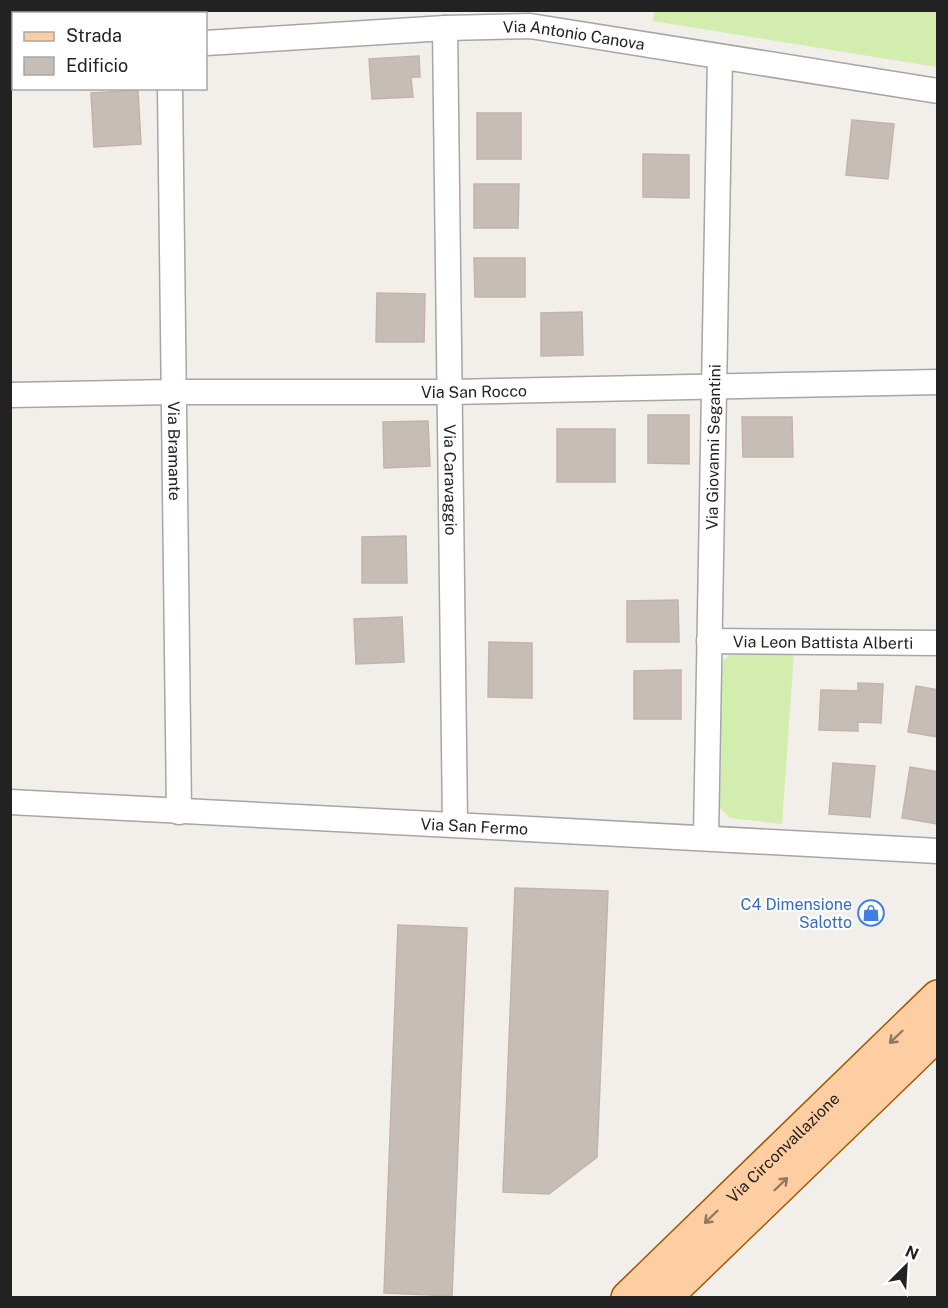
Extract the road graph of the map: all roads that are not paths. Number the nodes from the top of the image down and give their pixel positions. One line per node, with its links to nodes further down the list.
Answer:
1 (445, 28): 2 (street, Via Antonio Canova); 3 (street, Via Antonio Canova); 9 (street, Via Caravaggio)
2 (207, 44)
3 (720, 57): 5 (street, Via Antonio Canova); 7 (street, Via Giovanni Segantini)
4 (170, 90): 8 (street, Via Bramante)
5 (938, 91)
6 (938, 382): 7 (street, Via San Rocco)
7 (713, 388): 9 (street, Via San Rocco); 11 (street, Via Giovanni Segantini)
8 (173, 392): 9 (street, Via San Rocco); 10 (street, Via San Rocco); 14 (street, Via Bramante)
9 (450, 392): 15 (street, Via Caravaggio)
10 (10, 395)
11 (709, 641): 12 (street, Via Leon Battista Alberti); 16 (street, Via Giovanni Segantini)
12 (938, 643)
13 (10, 802): 14 (street, Via San Fermo)
14 (179, 812): 15 (street, Via San Fermo)
15 (455, 824): 16 (street, Via San Fermo)
16 (706, 837): 17 (street, Via San Fermo)
17 (938, 851)
18 (938, 997): 20 (main road, Via Circonvallazione, one-way to 20)
19 (938, 1033): 21 (main road, Via Circonvallazione, one-way to 19)
20 (628, 1298)
21 (664, 1298)

